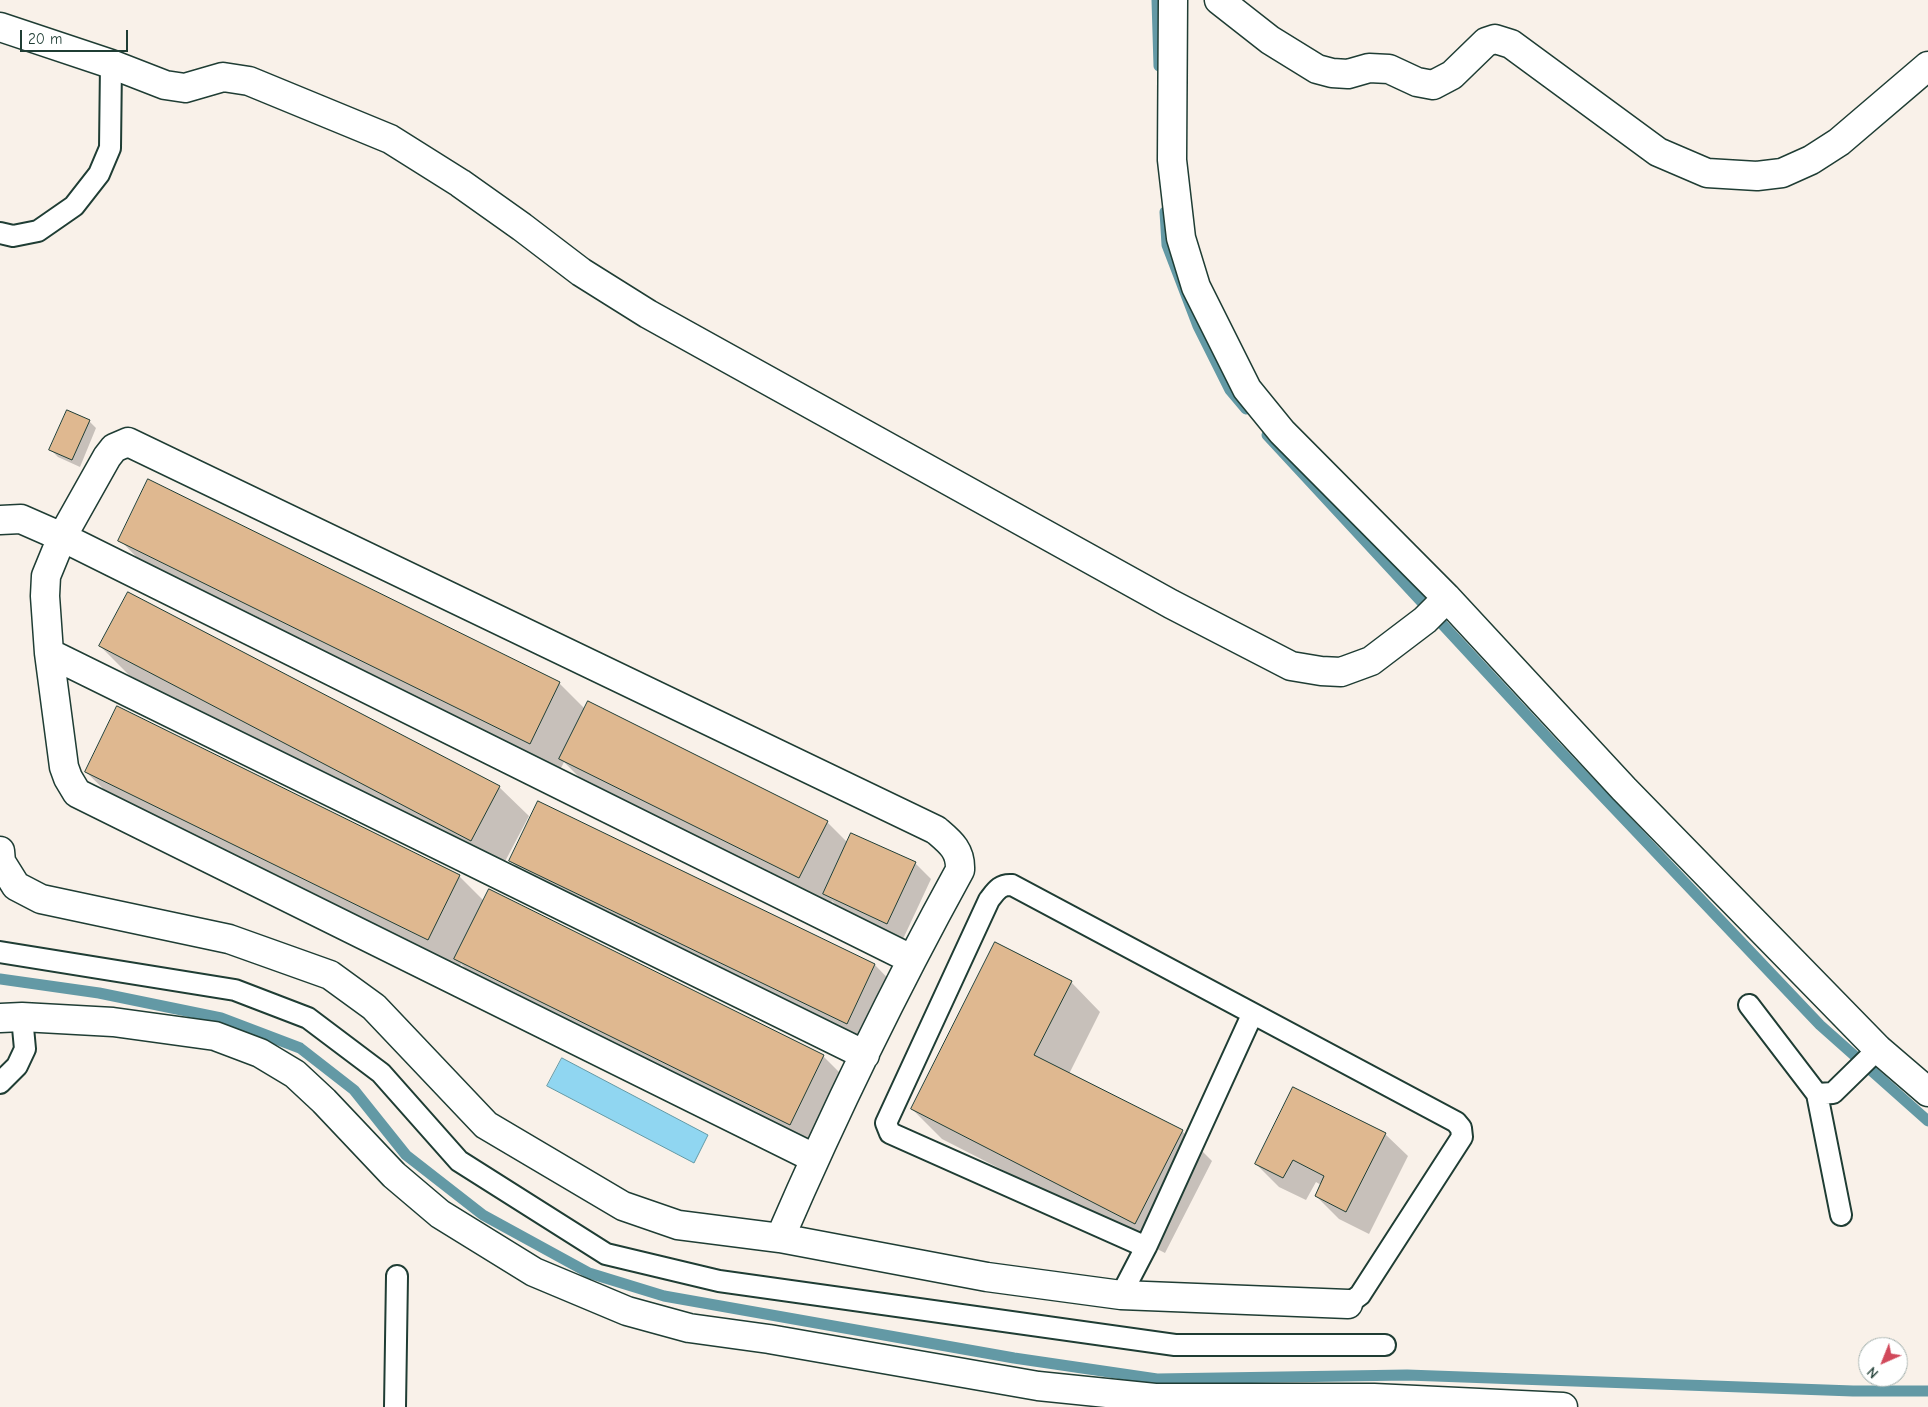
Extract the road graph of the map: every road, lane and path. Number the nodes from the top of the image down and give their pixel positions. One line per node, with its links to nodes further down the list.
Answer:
1 (1175, 0): 9 (street)
2 (1219, 0): 5 (street)
3 (0, 27): 4 (street)
4 (112, 64): 6 (lane); 9 (street)
5 (1928, 66)
6 (0, 233)
7 (0, 520): 8 (street)
8 (62, 537): 10 (street); 13 (street); 13 (street)
9 (1438, 607): 17 (street)
10 (49, 652): 18 (street); 22 (street)
11 (0, 851): 24 (street)
12 (0, 952): 29 (lane)
13 (911, 959): 18 (street)
14 (1749, 1005): 21 (lane)
15 (1252, 1015): 25 (lane); 25 (lane); 28 (lane)
16 (11, 1018): 19 (lane); 31 (street)
17 (1873, 1054): 20 (street); 21 (lane)
18 (865, 1055): 22 (street)
19 (0, 1083)
20 (1928, 1092)
21 (1825, 1094): 23 (lane)
22 (814, 1158): 24 (street)
23 (1841, 1215)
24 (780, 1238): 27 (street)
25 (1146, 1247): 27 (lane)
26 (396, 1276): 30 (lane)
27 (1122, 1295): 28 (street)
28 (1348, 1304)
29 (1385, 1345)
30 (396, 1407)
31 (1563, 1407)

